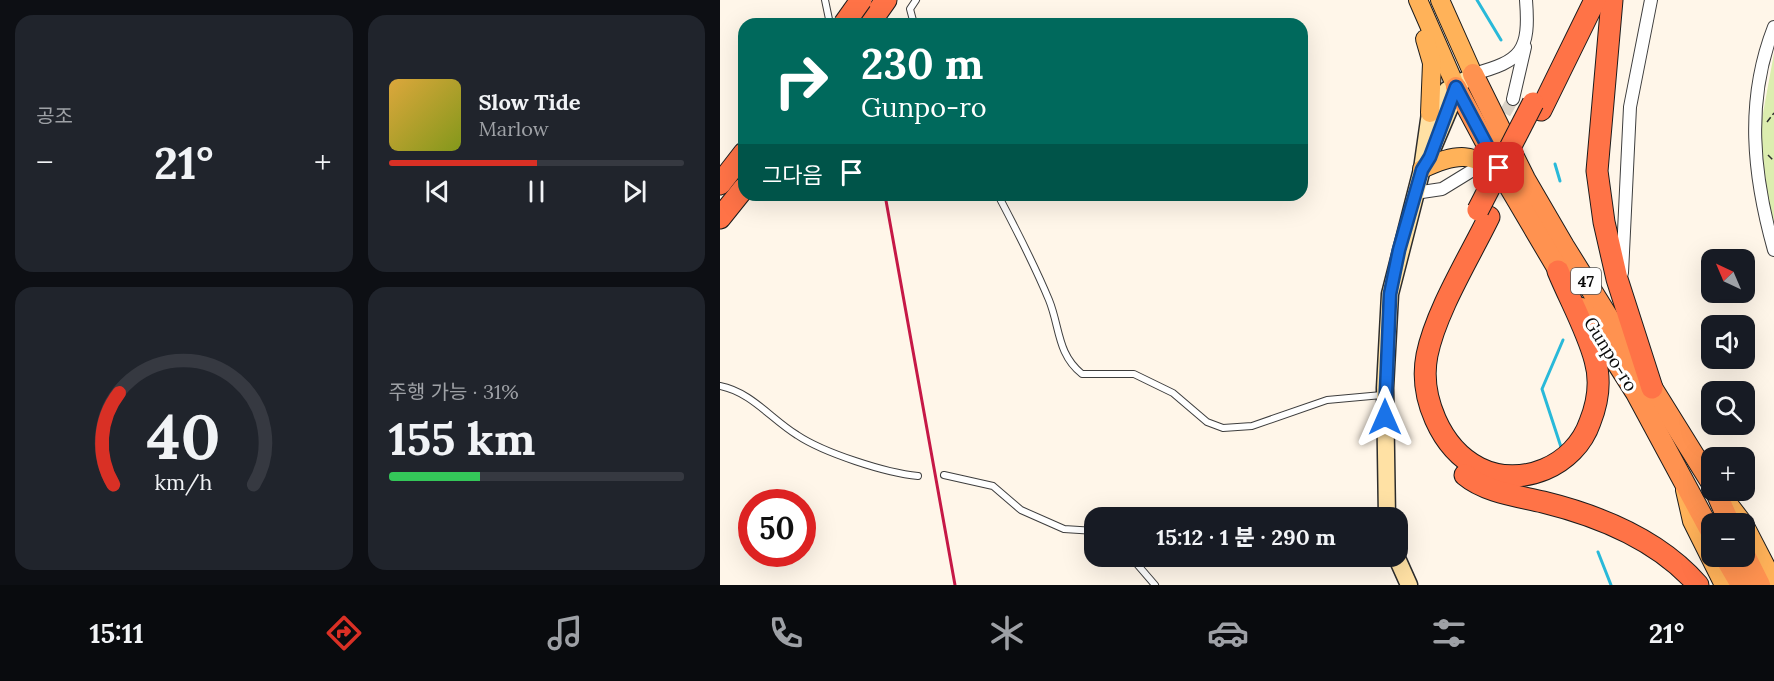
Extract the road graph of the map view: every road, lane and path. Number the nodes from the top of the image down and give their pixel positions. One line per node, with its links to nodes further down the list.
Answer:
1 (825, 0): 12 (lane)
2 (861, 0): 13 (highway, bridge)
3 (886, 0): 14 (highway)
4 (916, 0): 15 (lane)
5 (1418, 0): 16 (main road, Gunpo-ro / 47)
6 (1440, 0): 19 (main road, Gunpo-ro / 47)
7 (1526, 0): 18 (street)
8 (1584, 0): 21 (highway)
9 (1595, 0): 21 (highway)
10 (1612, 0): 35 (highway)
11 (1651, 0): 35 (street)
12 (829, 18)
13 (848, 18)
14 (873, 18)
15 (912, 18)
16 (1428, 24): 20 (main road, Gunpo-ro / 47); 22 (main road)
17 (1774, 27): 33 (street)
18 (1528, 31): 19 (street); 21 (street)
19 (1473, 74): 20 (main road); 37 (highway, Gunpo-ro / 47)
20 (1456, 87): 22 (main road); 24 (main road); 27 (highway, Gunpo-ro / 47)
21 (1529, 104): 31 (highway, bridge)
22 (1430, 113): 24 (main road)
23 (738, 161): 26 (highway)
24 (1422, 170): 27 (main road); 28 (main road)
25 (1473, 170): 28 (street)
26 (720, 184)
27 (1510, 188): 34 (highway, Gunpo-ro / 47)
28 (1415, 193): 38 (main road)
29 (738, 196): 32 (highway)
30 (1001, 201): 38 (lane)
31 (1483, 214): 34 (highway); 56 (highway)
32 (720, 218)
33 (1774, 250)
34 (1558, 271): 42 (highway, Gunpo-ro / 47)
35 (1621, 292): 37 (highway)
36 (720, 386): 40 (lane)
37 (1652, 388): 39 (highway, Gunpo-ro / 47)
38 (1385, 395): 44 (main road)
39 (1701, 467)
40 (918, 476)
41 (944, 476): 47 (lane)
42 (1685, 488): 46 (highway, 47); 57 (main road, Gunpo-ro / 47)
43 (1725, 501): 45 (main road, Gunpo-ro / 47)
44 (1387, 507)
45 (1735, 513)
46 (1701, 515)
47 (1084, 530)
48 (1755, 545): 53 (main road, Gunpo-ro / 47)
49 (1140, 567): 54 (lane)
50 (1401, 567): 55 (main road)
51 (1730, 567): 58 (highway)
52 (1751, 567): 59 (highway)
53 (1774, 582)
54 (1155, 585)
55 (1409, 585)
56 (1698, 585)
57 (1724, 585)
58 (1741, 585)
59 (1760, 585)

